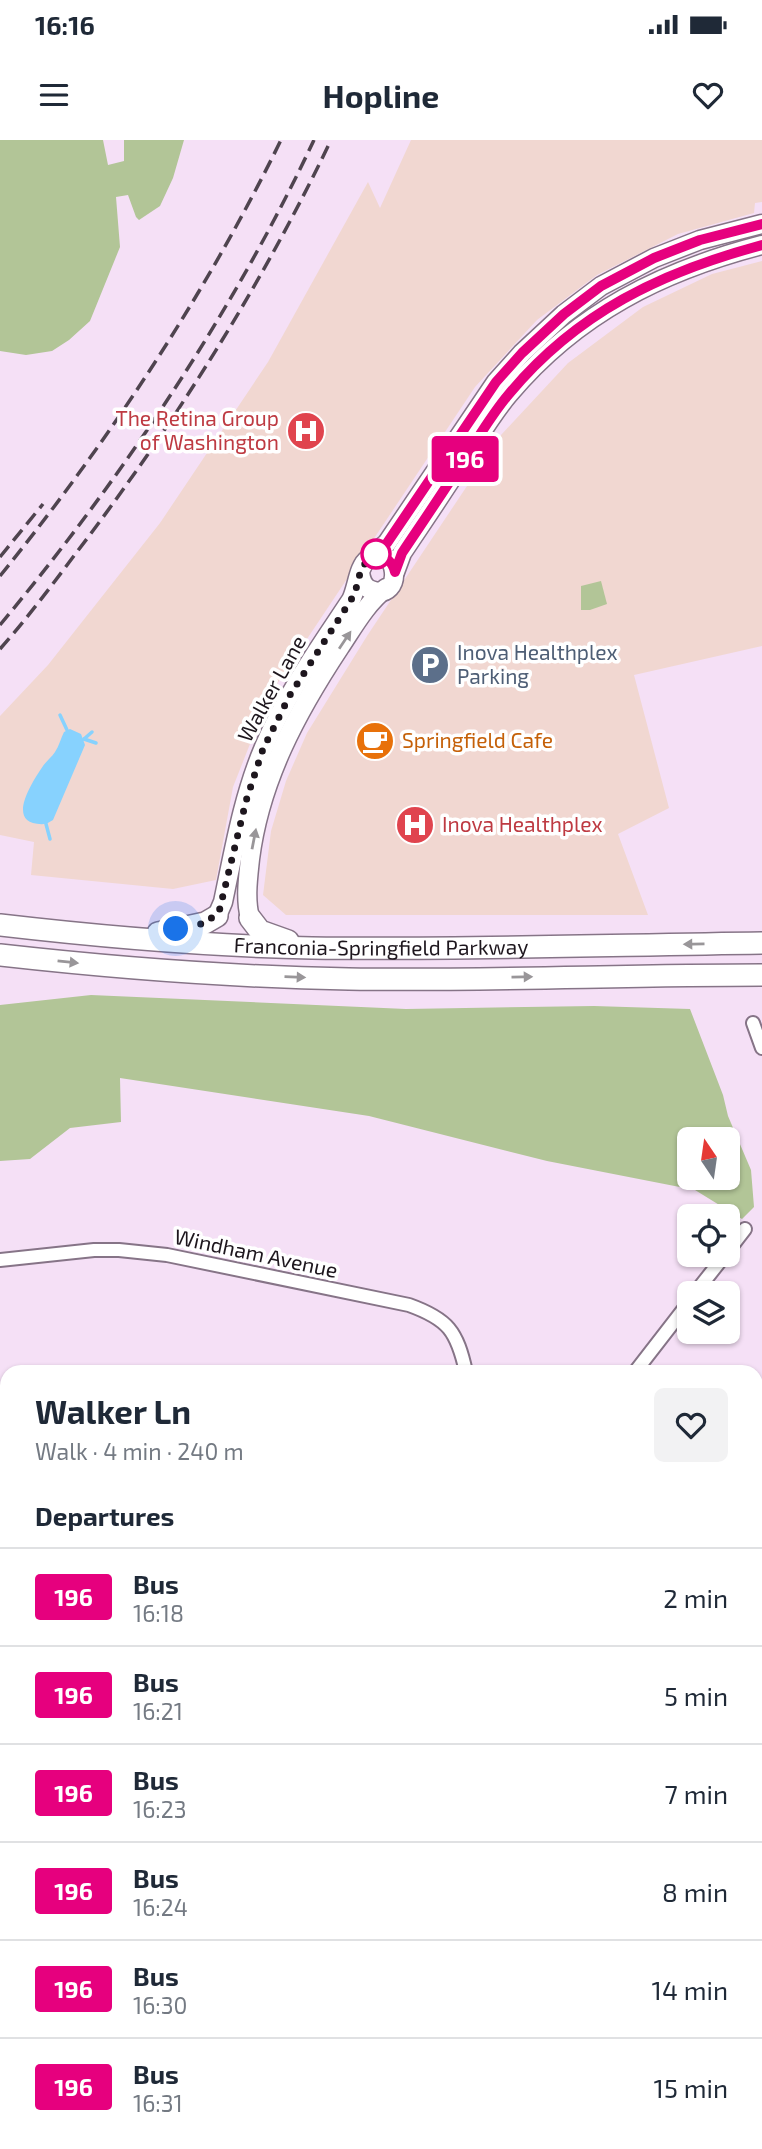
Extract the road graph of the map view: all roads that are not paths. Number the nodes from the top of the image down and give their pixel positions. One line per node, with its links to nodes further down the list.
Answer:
1 (762, 224): 3 (street, Walker Lane)
2 (762, 245): 4 (street, Walker Lane)
3 (365, 565): 4 (street); 5 (street); 6 (street, Walker Lane)
4 (395, 572): 5 (street, Walker Lane)
5 (386, 588): 7 (street, Walker Lane, one-way to 5)
6 (217, 916): 9 (main road)
7 (250, 918): 11 (main road)
8 (0, 925): 9 (main road, Franconia-Springfield Parkway)
9 (132, 938): 11 (main road, Franconia-Springfield Parkway)
10 (762, 943): 11 (main road, Franconia-Springfield Parkway, one-way to 11)
11 (310, 948)
12 (0, 955): 13 (main road, Franconia-Springfield Parkway, one-way to 13)
13 (762, 975)
14 (753, 1023): 15 (street)
15 (762, 1048)
16 (745, 1229): 17 (street)
17 (740, 1236)
18 (0, 1260): 22 (street, Windham Avenue)
19 (716, 1267): 20 (street)
20 (705, 1281)
21 (677, 1318): 23 (street)
22 (464, 1365)
23 (640, 1365)

